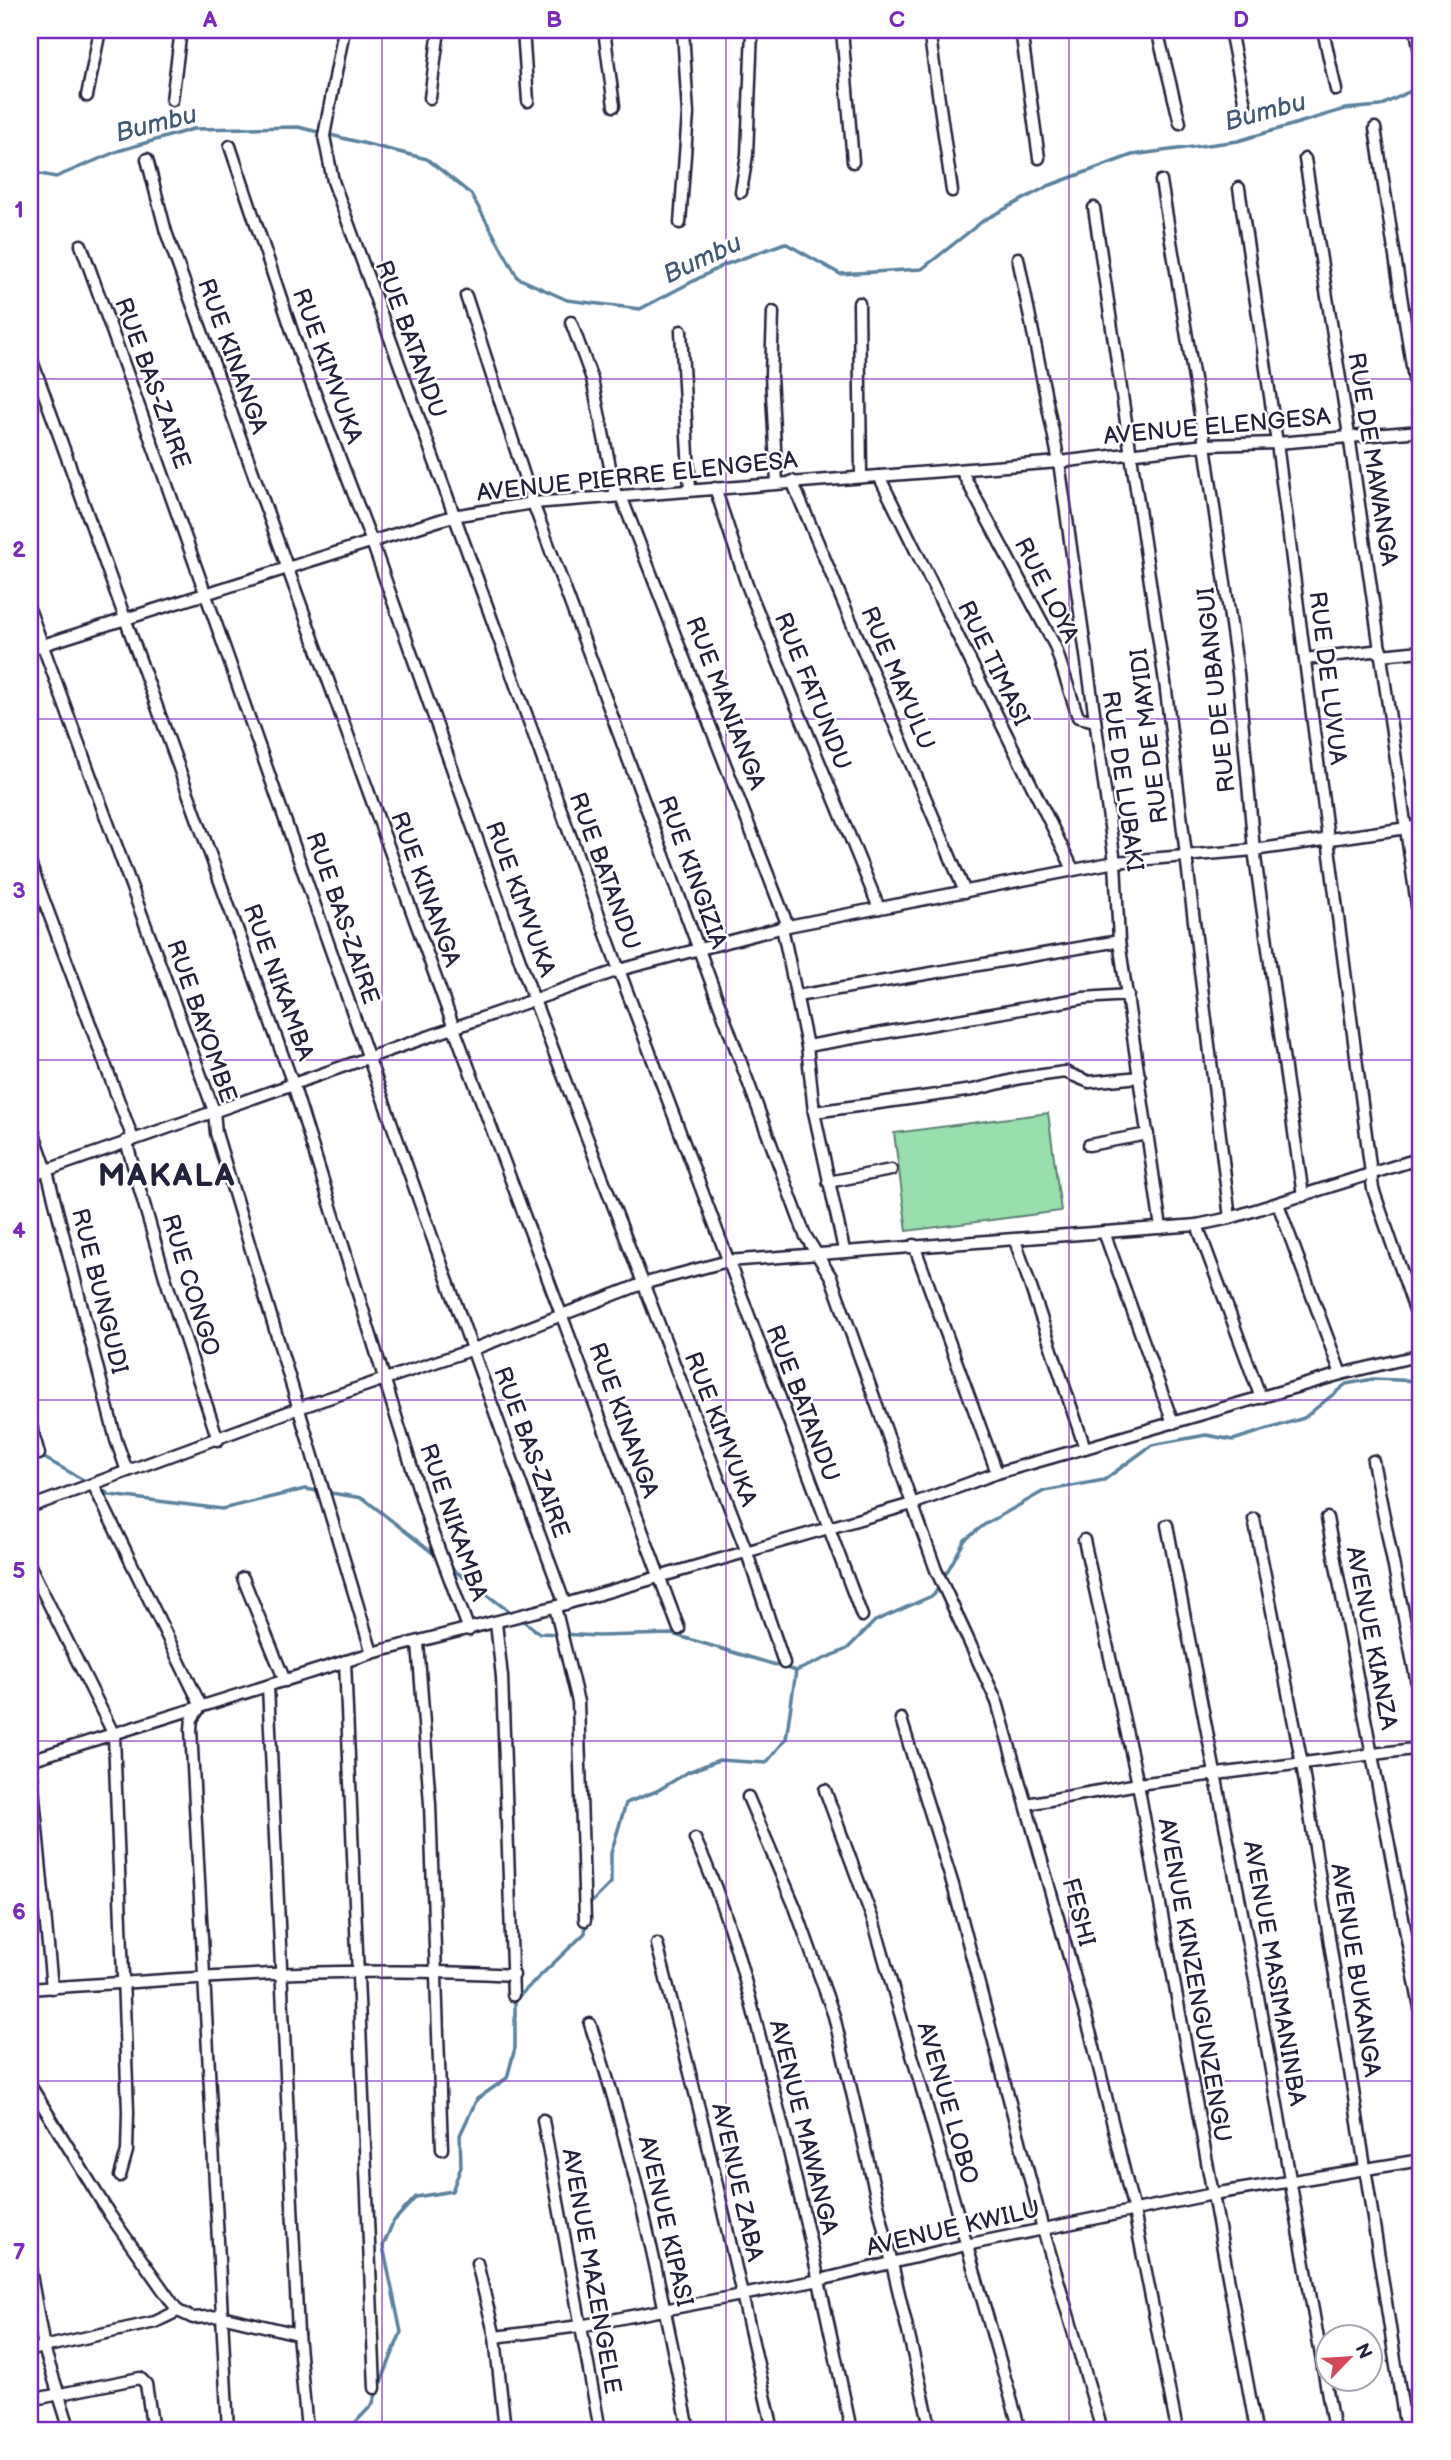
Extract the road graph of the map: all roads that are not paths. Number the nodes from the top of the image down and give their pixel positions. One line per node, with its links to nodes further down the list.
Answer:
1 (100, 30): 18 (street)
2 (181, 30): 20 (street)
3 (344, 30): 61 (street, RUE BATANDU)
4 (439, 30): 19 (street)
5 (523, 30): 21 (street)
6 (604, 30): 23 (street)
7 (683, 30): 36 (street)
8 (752, 30): 34 (street)
9 (842, 30): 30 (street)
10 (929, 30): 33 (street)
11 (1021, 30): 27 (street)
12 (1157, 30): 24 (street)
13 (1230, 30): 22 (street)
14 (1323, 30): 17 (street)
15 (1416, 30): 16 (street)
16 (1421, 58)
17 (1336, 90)
18 (87, 96)
19 (430, 98)
20 (172, 100)
21 (528, 101)
22 (1245, 105)
23 (614, 106)
24 (1180, 123)
25 (1375, 128): 45 (street)
26 (230, 146): 62 (street, RUE KIMVUKA)
27 (1039, 158)
28 (147, 159): 63 (street, RUE KINANGA)
29 (1305, 159): 47 (street, RUE DE MAWANGA)
30 (853, 162)
31 (1161, 181): 49 (street, RUE DE UBANGUI)
32 (1239, 188): 48 (street, RUE DE LUVUA)
33 (952, 191)
34 (741, 192)
35 (1094, 208): 50 (street, RUE DE MAYIDI)
36 (680, 223)
37 (81, 245): 64 (street, RUE BAS-ZAIRE)
38 (1018, 258): 51 (street, RUE DE LUBAKI)
39 (466, 296): 60 (street, RUE KINGIZIA)
40 (859, 303): 53 (street)
41 (773, 312): 56 (street)
42 (571, 322): 59 (street, RUE MANIANGA)
43 (681, 331): 58 (street)
44 (30, 355): 66 (street, RUE NIKAMBA)
45 (1421, 424)
46 (1421, 431): 47 (street, AVENUE ELENGESA)
47 (1349, 435): 48 (street, AVENUE ELENGESA); 69 (street, RUE DE MAWANGA)
48 (1277, 443): 49 (street, AVENUE ELENGESA); 71 (street, RUE DE LUVUA)
49 (1205, 445): 50 (street, AVENUE ELENGESA); 76 (street, RUE DE UBANGUI)
50 (1132, 453): 51 (street, AVENUE ELENGESA); 77 (street, RUE DE MAYIDI)
51 (1059, 462): 52 (street, AVENUE PIERRE ELENGESA); 72 (street, RUE DE LUBAKI)
52 (961, 470): 54 (street, AVENUE PIERRE ELENGESA); 72 (street, RUE LOYA)
53 (861, 476): 54 (street, AVENUE PIERRE ELENGESA); 55 (street, AVENUE PIERRE ELENGESA)
54 (879, 476): 80 (street, RUE TIMASI)
55 (792, 481): 56 (street, AVENUE PIERRE ELENGESA); 81 (street, RUE MAYULU)
56 (777, 482): 57 (street, AVENUE PIERRE ELENGESA)
57 (715, 488): 58 (street, AVENUE PIERRE ELENGESA); 82 (street, RUE FATUNDU)
58 (690, 489): 59 (street, AVENUE PIERRE ELENGESA)
59 (618, 496): 60 (street, AVENUE PIERRE ELENGESA); 83 (street, RUE MANIANGA)
60 (533, 503): 61 (street, AVENUE PIERRE ELENGESA); 86 (street, RUE KINGIZIA)
61 (453, 516): 62 (street, AVENUE PIERRE ELENGESA); 87 (street, RUE BATANDU)
62 (372, 542): 63 (street, AVENUE PIERRE ELENGESA); 90 (street, RUE KIMVUKA)
63 (288, 568): 64 (street, AVENUE PIERRE ELENGESA); 91 (street, RUE KINANGA)
64 (208, 595): 66 (street, AVENUE PIERRE ELENGESA); 93 (street, RUE BAS-ZAIRE)
65 (30, 611): 67 (street, RUE BAYOMBE)
66 (126, 621): 67 (street, AVENUE PIERRE ELENGESA); 95 (street, RUE NIKAMBA)
67 (42, 645): 68 (street, AVENUE PIERRE ELENGESA); 96 (street, RUE BAYOMBE)
68 (30, 649)
69 (1381, 652): 70 (street); 71 (street); 74 (street, RUE DE MAWANGA)
70 (1421, 652)
71 (1305, 659): 75 (street, RUE DE LUVUA)
72 (1095, 721): 78 (street, RUE DE LUBAKI)
73 (1421, 826): 74 (street)
74 (1407, 827): 75 (street); 84 (street, RUE DE MAWANGA)
75 (1327, 841): 76 (street); 105 (street, RUE DE LUVUA)
76 (1254, 850): 77 (street); 108 (street, RUE DE UBANGUI)
77 (1185, 854): 78 (street); 110 (street, RUE DE MAYIDI)
78 (1115, 862): 80 (street); 85 (street, RUE DE LUBAKI)
79 (30, 864): 100 (street, RUE CONGO)
80 (1073, 869): 81 (street)
81 (965, 892): 82 (street)
82 (879, 908): 83 (street)
83 (785, 927): 86 (street); 89 (street, RUE MANIANGA)
84 (1421, 933)
85 (1119, 941): 88 (street, RUE DE LUBAKI); 89 (street)
86 (699, 949): 87 (street); 117 (street, RUE KINGIZIA)
87 (619, 970): 90 (street); 118 (street, RUE BATANDU)
88 (1128, 995): 92 (street); 94 (street, RUE DE LUBAKI)
89 (797, 996): 92 (street, RUE MANIANGA)
90 (534, 1000): 91 (street); 119 (street, RUE KIMVUKA)
91 (454, 1028): 93 (street); 120 (street, RUE KINANGA)
92 (807, 1046): 97 (street, RUE MANIANGA)
93 (370, 1059): 95 (street); 122 (street, RUE BAS-ZAIRE)
94 (1140, 1077): 97 (street); 99 (street, RUE DE LUBAKI)
95 (293, 1084): 96 (street); 125 (street, RUE NIKAMBA)
96 (214, 1111): 100 (street); 127 (street, RUE BAYOMBE)
97 (814, 1112): 107 (street, RUE MANIANGA)
98 (30, 1122): 104 (street, RUE BUNGUDI)
99 (1148, 1134): 101 (street); 112 (street, RUE DE LUBAKI)
100 (129, 1140): 104 (street); 130 (street, RUE CONGO)
101 (1089, 1145)
102 (1421, 1158): 105 (street)
103 (891, 1170): 107 (street)
104 (47, 1171): 106 (street); 134 (street, RUE BUNGUDI)
105 (1371, 1174): 108 (street); 121 (street, RUE DE LUVUA)
106 (30, 1177)
107 (828, 1182): 116 (street, RUE MANIANGA)
108 (1303, 1196): 109 (street)
109 (1278, 1204): 110 (street); 124 (street)
110 (1230, 1218): 111 (street)
111 (1197, 1224): 112 (street); 126 (street)
112 (1161, 1228): 113 (street)
113 (1104, 1232): 114 (street); 129 (street)
114 (1015, 1240): 115 (street); 131 (street)
115 (914, 1245): 116 (street); 135 (street)
116 (844, 1250): 117 (street)
117 (817, 1254): 118 (street); 137 (street, RUE KINGIZIA)
118 (727, 1261): 119 (street); 142 (street, RUE BATANDU)
119 (642, 1284): 120 (street); 144 (street, RUE KIMVUKA)
120 (564, 1317): 122 (street); 146 (street, RUE KINANGA)
121 (1421, 1327)
122 (471, 1350): 125 (street); 148 (street, RUE BAS-ZAIRE)
123 (1421, 1356): 124 (street)
124 (1341, 1374): 126 (street)
125 (385, 1378): 127 (street); 152 (street, RUE NIKAMBA)
126 (1261, 1398): 129 (street)
127 (299, 1408): 130 (street); 154 (street, RUE BAYOMBE)
128 (30, 1422): 132 (street)
129 (1173, 1423): 131 (street)
130 (218, 1440): 134 (street)
131 (1085, 1448): 135 (street)
132 (39, 1454)
133 (1373, 1461): 159 (street)
134 (127, 1471): 136 (street)
135 (997, 1473): 137 (street)
136 (93, 1484): 138 (street); 160 (street)
137 (912, 1504): 142 (street); 171 (street, FESHI)
138 (30, 1507)
139 (1327, 1518): 164 (street, AVENUE KIANZA)
140 (1254, 1519): 166 (street, AVENUE BUKANGA)
141 (1167, 1525): 167 (street, AVENUE MASIMANINBA)
142 (827, 1527): 144 (street); 149 (street, RUE BATANDU)
143 (1084, 1540): 168 (street, AVENUE KINZENGUNZENGU)
144 (746, 1550): 146 (street); 156 (street, RUE KIMVUKA)
145 (30, 1566): 162 (street)
146 (660, 1575): 148 (street); 151 (street, RUE KINANGA)
147 (243, 1578): 157 (street)
148 (560, 1605): 150 (street); 173 (street, RUE BAS-ZAIRE)
149 (862, 1616)
150 (496, 1623): 152 (street); 178 (street)
151 (679, 1629)
152 (469, 1630): 153 (street)
153 (418, 1643): 154 (street); 175 (street)
154 (372, 1653): 155 (street)
155 (345, 1661): 157 (street); 176 (street)
156 (784, 1663)
157 (285, 1681): 158 (street)
158 (268, 1686): 160 (street); 177 (street)
159 (1421, 1704)
160 (201, 1706): 162 (street); 179 (street)
161 (901, 1719): 195 (street)
162 (114, 1735): 165 (street); 180 (street)
163 (1421, 1748): 164 (street)
164 (1373, 1755): 166 (street); 184 (street, AVENUE KIANZA)
165 (30, 1758): 181 (street)
166 (1302, 1764): 167 (street); 190 (street, AVENUE BUKANGA)
167 (1217, 1775): 168 (street); 192 (street, AVENUE MASIMANINBA)
168 (1138, 1784): 171 (street); 193 (street, AVENUE KINZENGUNZENGU)
169 (825, 1790): 196 (street, AVENUE LOBO)
170 (748, 1797): 198 (street)
171 (1027, 1804): 194 (street, FESHI)
172 (695, 1839): 200 (street, AVENUE MAWANGA)
173 (585, 1920)
174 (657, 1944): 201 (street, AVENUE ZABA)
175 (435, 1970): 176 (street); 178 (street); 188 (street)
176 (357, 1973): 177 (street); 210 (street)
177 (281, 1975): 179 (street); 206 (street)
178 (514, 1975): 183 (street)
179 (204, 1977): 180 (street); 204 (street)
180 (122, 1980): 181 (street); 191 (street)
181 (52, 1988): 182 (street)
182 (30, 1989)
183 (513, 1996)
184 (1421, 2013)
185 (590, 2024): 202 (street, AVENUE KIPASI)
186 (30, 2085): 203 (street)
187 (543, 2120): 205 (street, AVENUE MAZENGELE)
188 (442, 2149)
189 (1421, 2160): 190 (street, AVENUE KWILU)
190 (1367, 2168): 192 (street, AVENUE KWILU); 228 (street, AVENUE BUKANGA)
191 (120, 2176)
192 (1292, 2181): 193 (street, AVENUE KWILU); 227 (street, AVENUE MASIMANINBA)
193 (1213, 2194): 194 (street, AVENUE KWILU); 226 (street, AVENUE KINZENGUNZENGU)
194 (1133, 2211): 195 (street, AVENUE KWILU); 225 (street, FESHI)
195 (1043, 2229): 196 (street, AVENUE KWILU); 224 (street)
196 (966, 2245): 198 (street, AVENUE KWILU); 223 (street, AVENUE LOBO)
197 (477, 2263): 207 (street)
198 (892, 2263): 200 (street, AVENUE KWILU); 222 (street)
199 (30, 2269): 208 (street)
200 (820, 2280): 201 (street, AVENUE KWILU); 221 (street, AVENUE MAWANGA)
201 (743, 2294): 202 (street, AVENUE KWILU); 220 (street, AVENUE ZABA)
202 (665, 2310): 205 (street, AVENUE KWILU); 219 (street, AVENUE KIPASI)
203 (178, 2311): 204 (street); 208 (street)
204 (221, 2316): 206 (street); 215 (street)
205 (580, 2326): 207 (street, AVENUE KWILU); 218 (street, AVENUE MAZENGELE)
206 (298, 2334): 216 (street)
207 (495, 2337): 217 (street)
208 (44, 2348): 209 (street); 211 (street)
209 (30, 2350)
210 (374, 2388)
211 (59, 2395): 212 (street); 213 (street); 214 (street)
212 (30, 2400)
213 (70, 2430)
214 (153, 2430)
215 (228, 2430)
216 (307, 2430)
217 (505, 2430)
218 (600, 2430)
219 (688, 2430)
220 (773, 2430)
221 (852, 2430)
222 (931, 2430)
223 (1020, 2430)
224 (1102, 2430)
225 (1177, 2430)
226 (1256, 2430)
227 (1334, 2430)
228 (1406, 2430)

